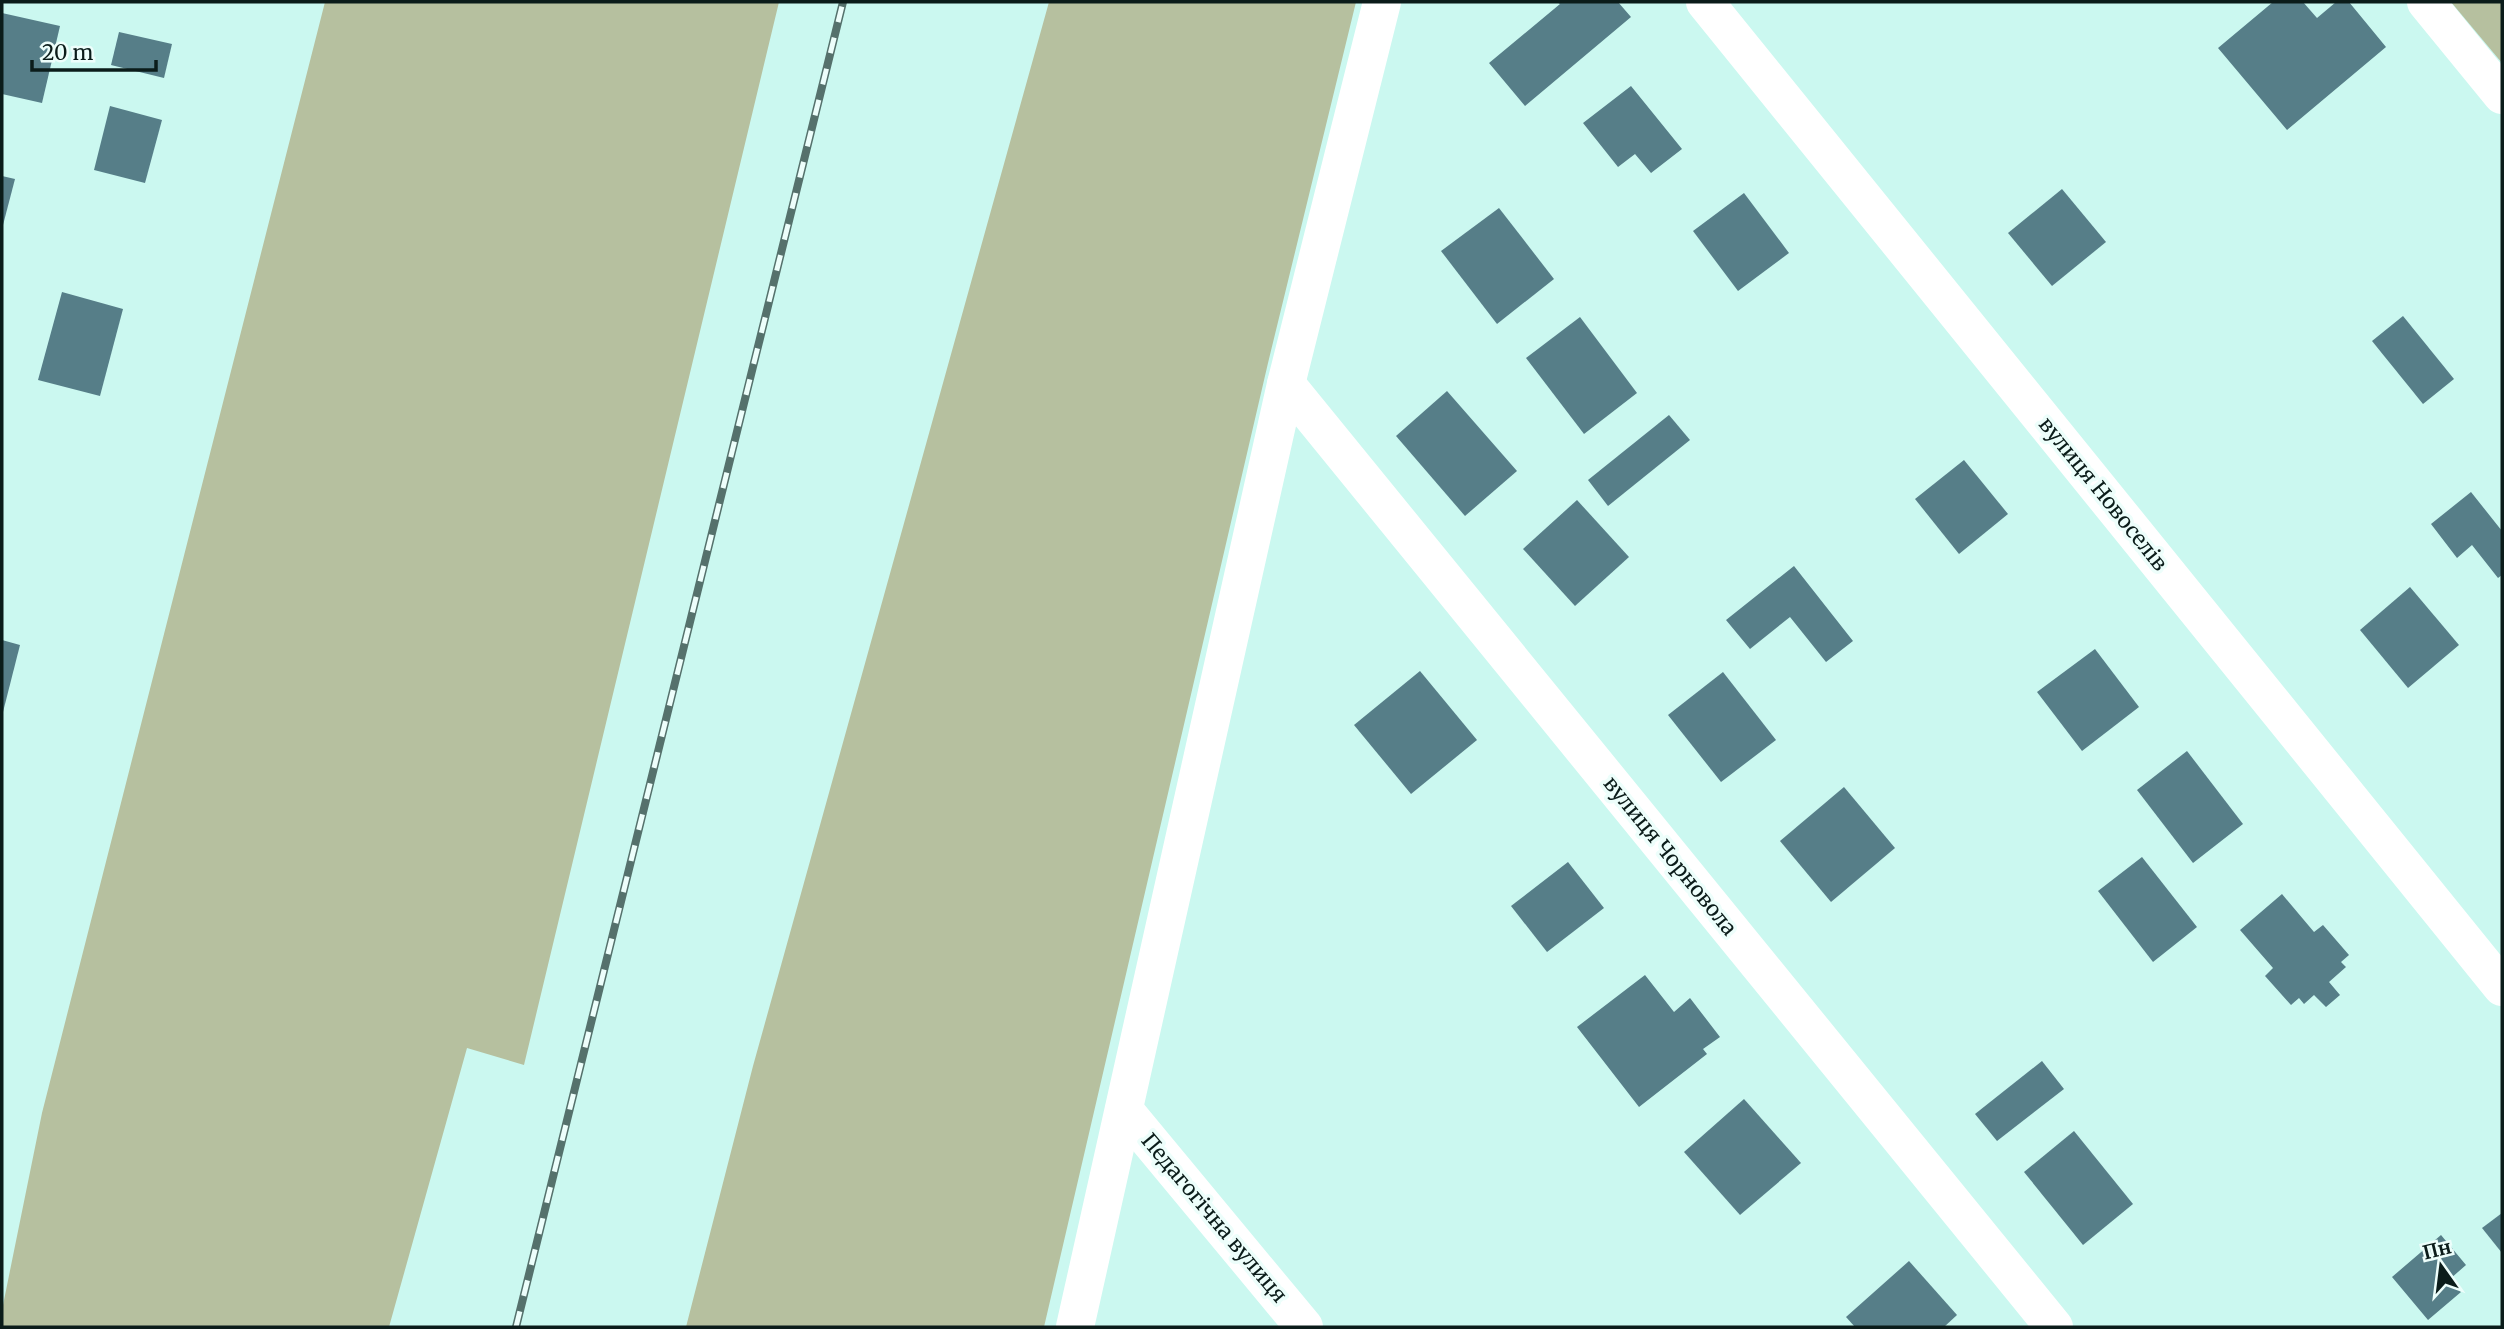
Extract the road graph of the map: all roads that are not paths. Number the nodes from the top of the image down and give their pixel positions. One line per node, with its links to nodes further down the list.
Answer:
1 (1382, 2): 5 (street)
2 (1704, 2): 6 (street, вулиця Новоселів)
3 (2426, 2): 4 (street)
4 (2502, 95)
5 (1286, 384): 7 (street); 10 (street, вулиця Чорновола)
6 (2502, 987)
7 (1124, 1110): 8 (street); 9 (street, Педагогічна вулиця)
8 (1075, 1327)
9 (1304, 1327)
10 (2054, 1327)

